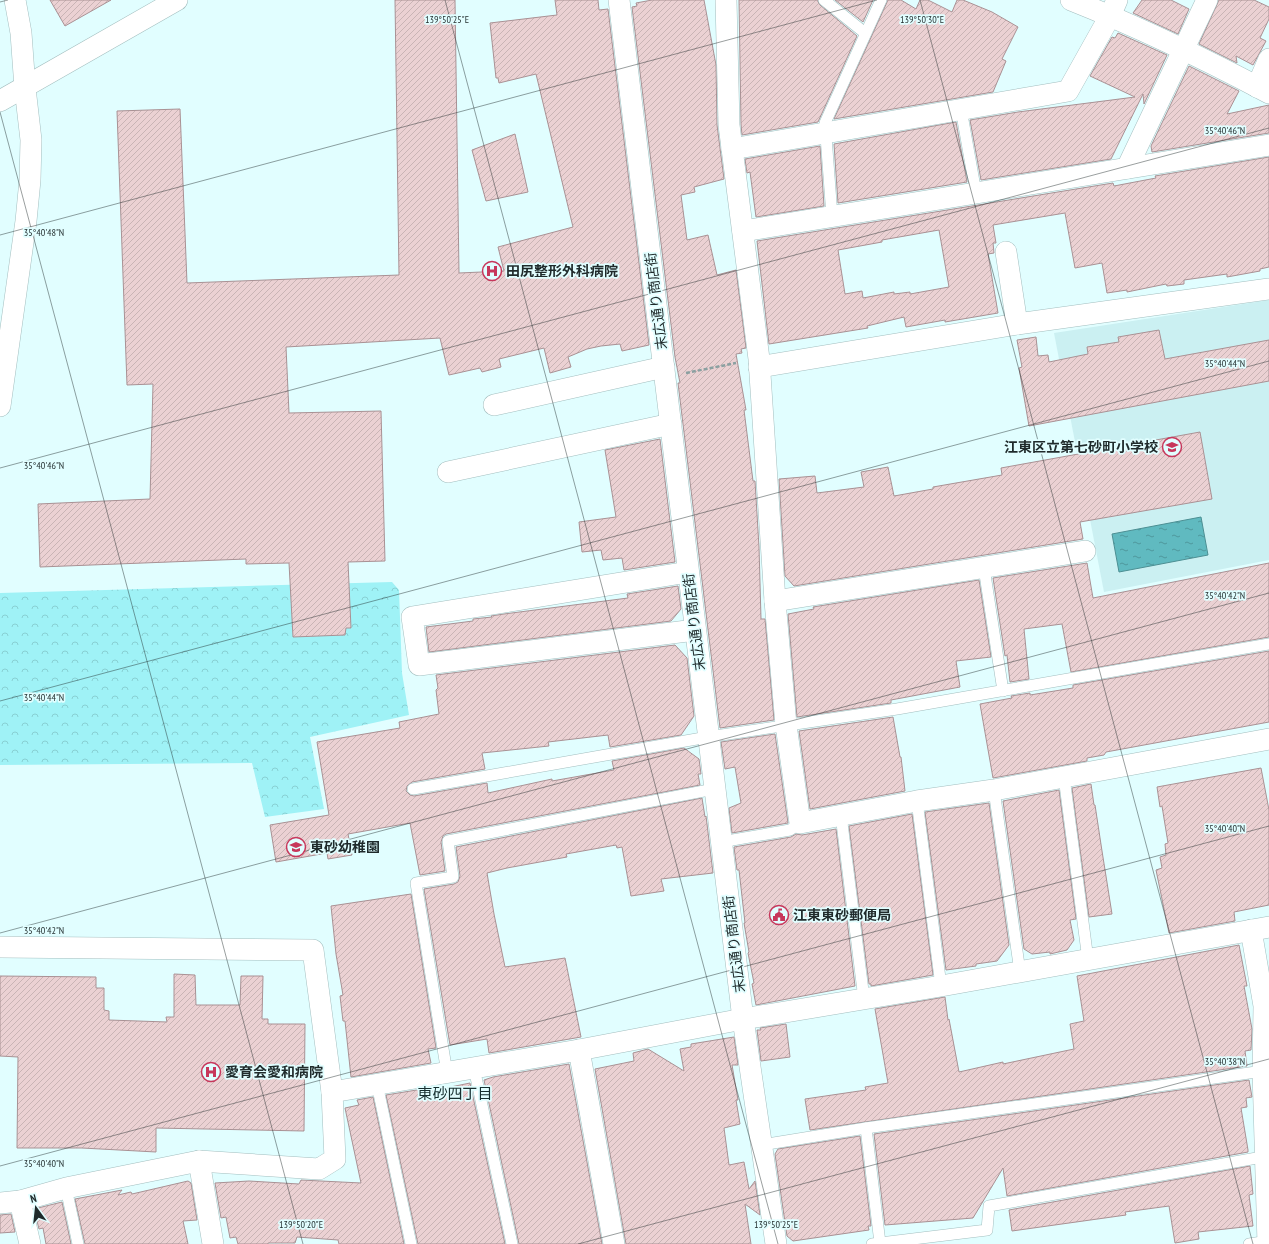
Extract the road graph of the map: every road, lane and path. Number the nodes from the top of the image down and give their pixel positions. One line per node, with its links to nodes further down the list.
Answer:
1 (15, 0): 13 (street)
2 (177, 0): 13 (street)
3 (619, 0): 28 (street, 末広通り商店街)
4 (726, 0): 19 (street)
5 (824, 0): 10 (lane)
6 (881, 0): 10 (lane)
7 (1071, 0): 9 (street)
8 (1207, 0): 11 (street)
9 (1113, 8): 11 (street); 16 (street)
10 (866, 33): 17 (lane)
11 (1184, 50): 14 (street); 20 (street)
12 (1269, 59): 14 (street)
13 (25, 88): 15 (street); 30 (street)
14 (1263, 90)
15 (0, 101)
16 (961, 109): 17 (street); 21 (lane)
17 (825, 132): 19 (street); 22 (lane)
18 (1269, 145): 20 (street)
19 (732, 148): 23 (street)
20 (1127, 168): 21 (street)
21 (976, 193): 22 (street)
22 (832, 216): 23 (street)
23 (743, 231): 27 (street)
24 (1006, 252): 26 (street)
25 (1269, 288): 26 (street)
26 (1017, 324): 27 (street)
27 (759, 363): 28 (path); 36 (street)
28 (664, 372): 29 (street); 31 (street, 末広通り商店街)
29 (494, 405)
30 (0, 406)
31 (671, 424): 32 (street); 35 (street, 末広通り商店街)
32 (448, 472)
33 (1085, 551): 34 (street)
34 (984, 568): 36 (street); 39 (lane)
35 (688, 572): 37 (street, 末広通り商店街); 37 (street)
36 (775, 601): 40 (street)
37 (695, 630): 41 (street, 末広通り商店街)
38 (1269, 644): 39 (lane)
39 (1003, 691): 40 (lane)
40 (786, 725): 41 (lane); 49 (street)
41 (708, 737): 44 (lane); 45 (street, 末広通り商店街)
42 (1269, 739): 43 (street)
43 (1064, 776): 46 (street); 53 (lane)
44 (413, 789)
45 (714, 789): 50 (street, 末広通り商店街); 61 (lane)
46 (994, 790): 47 (street); 54 (lane)
47 (917, 801): 48 (street); 55 (lane)
48 (841, 816): 49 (street); 56 (lane)
49 (800, 823): 50 (lane)
50 (721, 842): 57 (street, 末広通り商店街)
51 (1260, 929): 53 (street); 60 (street)
52 (0, 947): 63 (street)
53 (1088, 960): 54 (street)
54 (1020, 972): 55 (street)
55 (941, 986): 56 (street)
56 (864, 999): 57 (street)
57 (743, 1019): 58 (street); 65 (street, 末広通り商店街)
58 (579, 1050): 59 (street); 77 (street)
59 (474, 1068): 61 (street); 76 (lane)
60 (1263, 1071): 64 (lane); 66 (street)
61 (447, 1073): 62 (street)
62 (377, 1084): 63 (street); 75 (lane)
63 (332, 1092): 67 (street)
64 (866, 1128): 65 (lane); 70 (lane)
65 (761, 1145): 78 (street, 末広通り商店街)
66 (1267, 1156): 70 (lane); 71 (street)
67 (199, 1161): 68 (street); 74 (street)
68 (66, 1188): 69 (street); 73 (lane)
69 (10, 1202): 72 (street)
70 (880, 1243)
71 (1264, 1243)
72 (30, 1244)
73 (78, 1244)
74 (213, 1244)
75 (411, 1244)
76 (512, 1244)
77 (614, 1244)
78 (776, 1244)

